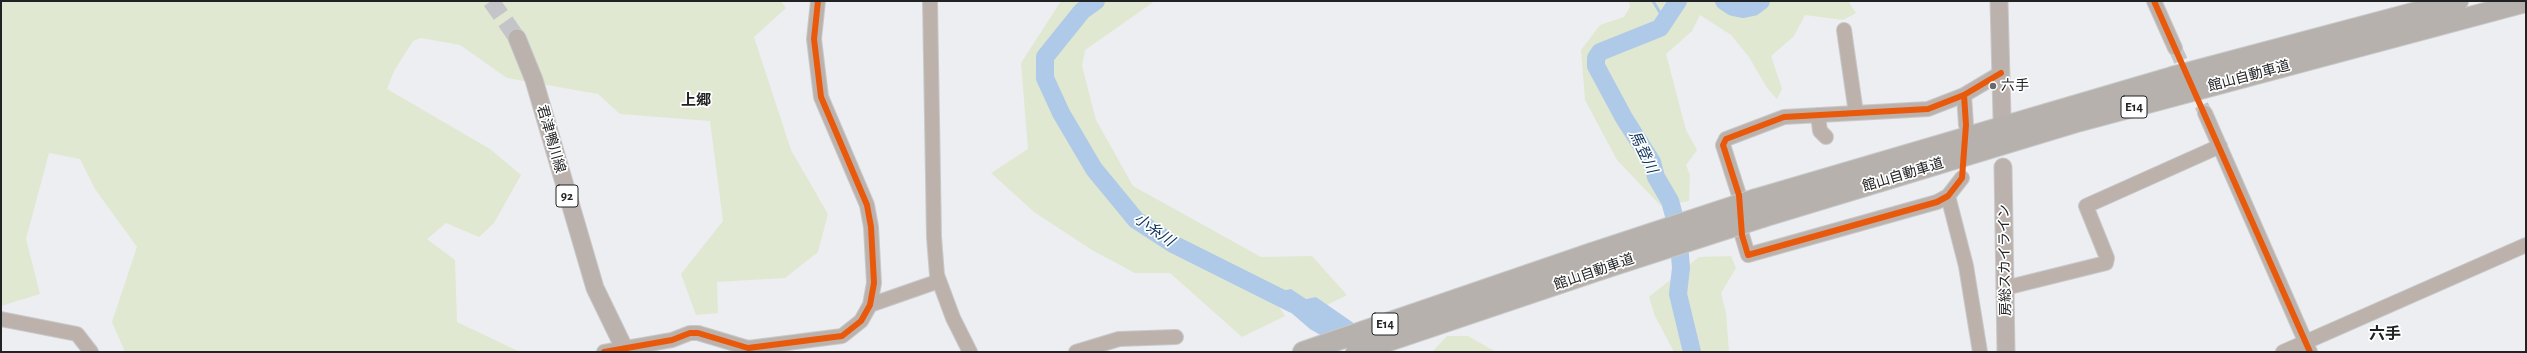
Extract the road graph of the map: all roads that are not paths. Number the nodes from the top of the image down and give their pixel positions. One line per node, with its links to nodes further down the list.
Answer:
1 (818, 1): 27 (street)
2 (930, 1): 25 (street)
3 (1999, 1): 10 (main road)
4 (2154, 1): 9 (street)
5 (2458, 1): 22 (highway, 館山自動車道 / E14)
6 (2517, 4): 22 (highway, 館山自動車道 / E14)
7 (1844, 30): 12 (street)
8 (517, 38): 32 (main road, 君津鴨川線 / 92)
9 (2175, 48)
10 (2001, 73): 11 (street); 15 (main road)
11 (1964, 95): 12 (street); 16 (street)
12 (1856, 113): 14 (street)
13 (2205, 113): 18 (street)
14 (1818, 115): 17 (street); 22 (street)
15 (2002, 118)
16 (1966, 125)
17 (1826, 137)
18 (2220, 146): 26 (street); 31 (street)
19 (2003, 167): 26 (main road, 房総スカイライン)
20 (1962, 178): 21 (street)
21 (1948, 196): 23 (street); 39 (street)
22 (1753, 204): 28 (highway, 館山自動車道 / E14, bridge)
23 (1742, 235)
24 (2526, 245): 31 (street)
25 (939, 281): 27 (street); 35 (street)
26 (2005, 288): 40 (main road, 房総スカイライン)
27 (870, 304): 32 (street)
28 (1471, 304): 37 (highway, 館山自動車道 / E14); 38 (highway, 館山自動車道 / E14)
29 (1, 319): 33 (street)
30 (1176, 337): 36 (street)
31 (2308, 347): 41 (street)
32 (625, 350): 34 (street)
33 (91, 352)
34 (604, 352)
35 (970, 352)
36 (1076, 352)
37 (1303, 352)
38 (1356, 352)
39 (1980, 352)
40 (2006, 352)
41 (2283, 352)

